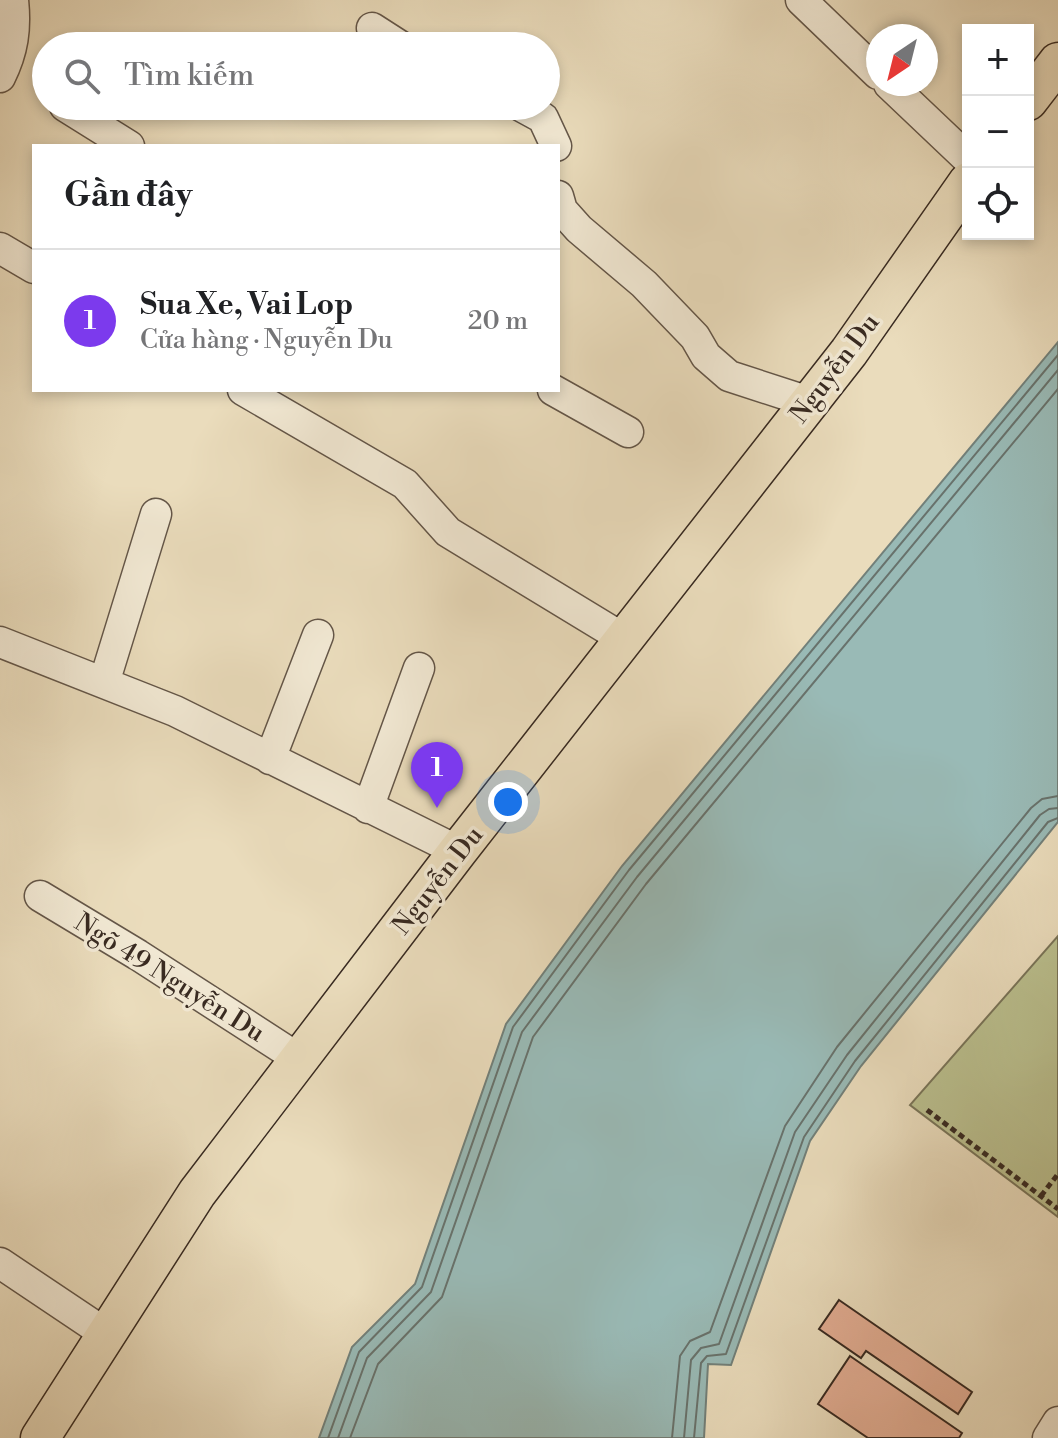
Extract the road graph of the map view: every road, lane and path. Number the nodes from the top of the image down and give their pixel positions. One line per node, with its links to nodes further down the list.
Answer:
1 (13, 0): 7 (street)
2 (801, 0): 5 (street)
3 (372, 28): 4 (street)
4 (378, 32)
5 (866, 62)
6 (1058, 62): 9 (main road)
7 (0, 77)
8 (902, 96): 14 (street)
9 (1032, 96)
10 (87, 120): 12 (street)
11 (544, 120): 13 (street)
12 (126, 144)
13 (555, 144)
14 (962, 153)
15 (962, 191): 21 (main road, Nguyễn Du)
16 (560, 203): 21 (street)
17 (0, 248): 18 (street)
18 (32, 267)
19 (246, 392): 25 (street)
20 (557, 392): 22 (street)
21 (809, 402): 25 (main road, Nguyễn Du)
22 (628, 432)
23 (156, 514): 28 (street)
24 (318, 635): 29 (street)
25 (624, 639): 31 (main road, Nguyễn Du)
26 (0, 642): 28 (street)
27 (419, 668): 30 (street)
28 (104, 683): 29 (street)
29 (270, 759): 30 (street)
30 (368, 808): 31 (street)
31 (458, 851): 33 (main road, Nguyễn Du)
32 (40, 896): 33 (street, Ngõ 49 Nguyễn Du)
33 (299, 1059): 39 (main road, Nguyễn Du)
34 (927, 1110): 36 (path)
35 (1058, 1174): 36 (path)
36 (1041, 1196): 37 (path)
37 (1058, 1209)
38 (0, 1263): 39 (street)
39 (106, 1334): 41 (main road, Nguyễn Du)
40 (1058, 1422): 42 (street)
41 (40, 1438)
42 (1048, 1438)

